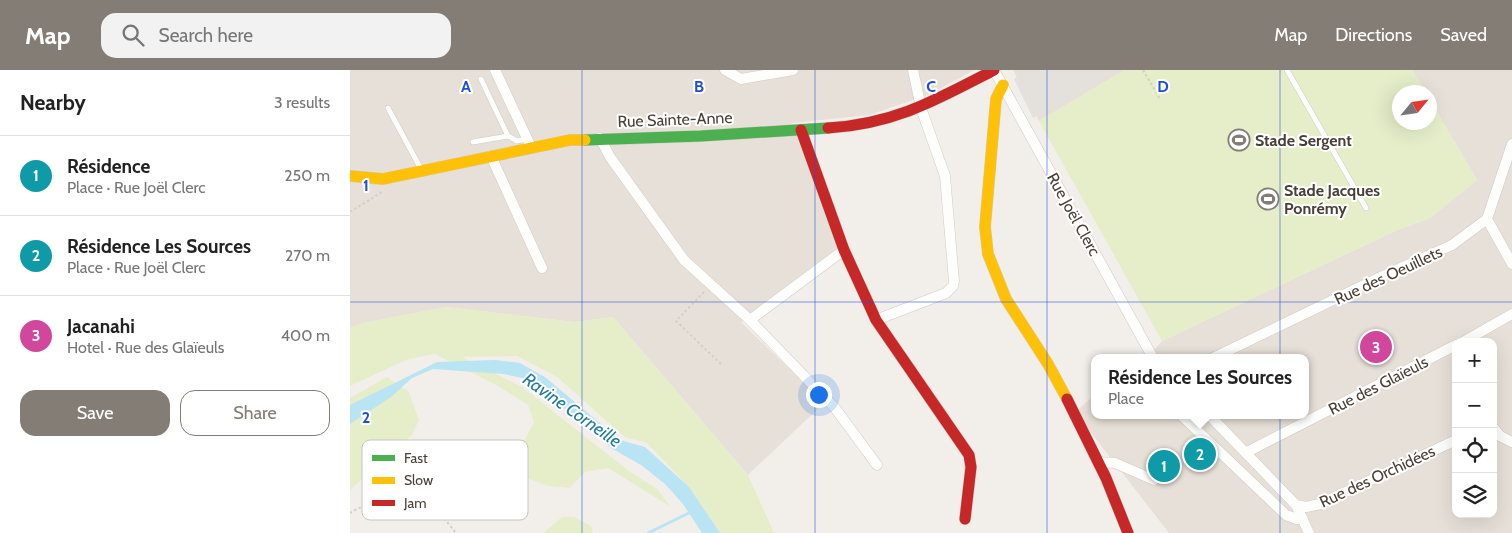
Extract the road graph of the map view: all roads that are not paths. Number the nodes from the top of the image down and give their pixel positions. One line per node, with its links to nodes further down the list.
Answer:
1 (495, 70): 15 (street)
2 (725, 70): 3 (street)
3 (793, 70)
4 (913, 70): 10 (street)
5 (994, 70): 8 (street, Rue Joël Clerc); 10 (street, Rue Sainte-Anne)
6 (1287, 70): 20 (lane)
7 (481, 79): 12 (lane)
8 (1003, 85): 30 (street, Rue Joël Clerc); 38 (street)
9 (388, 108): 18 (lane)
10 (921, 108): 11 (street, Rue Sainte-Anne); 27 (street)
11 (801, 130): 13 (street, Rue Sainte-Anne); 22 (street)
12 (508, 136): 14 (lane); 15 (lane)
13 (600, 138): 15 (street, Rue Sainte-Anne); 26 (street)
14 (473, 142)
15 (529, 143): 17 (street, Rue Sainte-Anne)
16 (1512, 144): 21 (street)
17 (491, 156): 18 (street, Rue Sainte-Anne); 24 (street)
18 (421, 170): 19 (street, Rue Sainte-Anne)
19 (350, 176)
20 (1366, 208)
21 (1487, 219): 23 (street); 31 (street, Rue des Oeuillets)
22 (844, 250): 26 (street); 27 (street)
23 (1512, 264)
24 (542, 268)
25 (1512, 314): 28 (street)
26 (750, 320): 39 (street)
27 (876, 320): 42 (street)
28 (1472, 338)
29 (1452, 348): 37 (street, Rue des Glaïeuls)
30 (1152, 354)
31 (1221, 354)
32 (1185, 419): 43 (street)
33 (1214, 419): 37 (street)
34 (1494, 428): 36 (street)
35 (1452, 442): 41 (street, Rue des Orchidées)
36 (1512, 442)
37 (1247, 452): 41 (street)
38 (1099, 462): 40 (street); 44 (street)
39 (877, 465)
40 (1154, 480)
41 (1296, 506): 43 (street)
42 (964, 519)
43 (1303, 519): 45 (street)
44 (1128, 533)
45 (1310, 533)

